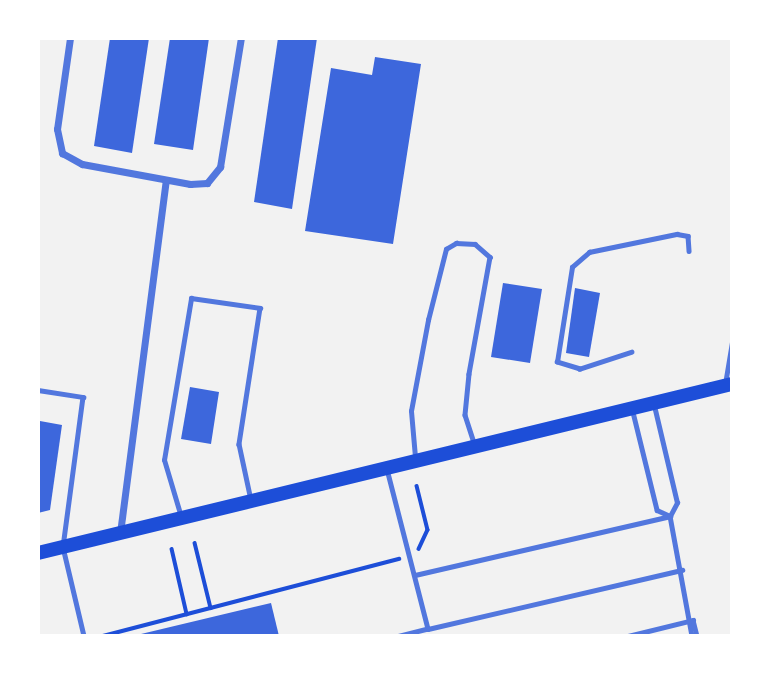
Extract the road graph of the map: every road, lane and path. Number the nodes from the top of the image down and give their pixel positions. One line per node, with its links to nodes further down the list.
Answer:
1 (71, 38): 3 (street)
2 (241, 38): 3 (street)
3 (166, 180): 18 (street)
4 (690, 251): 6 (lane)
5 (732, 342): 7 (lane)
6 (632, 352)
7 (728, 384): 9 (main road)
8 (38, 390): 20 (lane)
9 (654, 403): 10 (main road); 16 (lane)
10 (632, 408): 11 (main road); 16 (lane)
11 (475, 446): 12 (main road); 12 (lane)
12 (415, 461): 13 (main road)
13 (387, 468): 15 (main road); 26 (lane)
14 (417, 486): 22 (path)
15 (251, 501): 17 (main road); 17 (lane)
16 (670, 516): 25 (lane); 26 (lane)
17 (181, 518): 18 (main road)
18 (120, 533): 20 (main road)
19 (195, 543): 27 (path)
20 (63, 547): 23 (main road); 31 (lane)
21 (172, 549): 28 (path)
22 (419, 549)
23 (38, 553)
24 (401, 559): 27 (path)
25 (682, 570): 29 (lane); 30 (lane)
26 (415, 575): 30 (lane)
27 (211, 608): 28 (path)
28 (187, 614): 32 (path)
29 (693, 620): 34 (lane); 35 (lane)
30 (428, 629): 33 (lane)
31 (84, 635)
32 (103, 635)
33 (399, 635)
34 (628, 635)
35 (694, 635)

